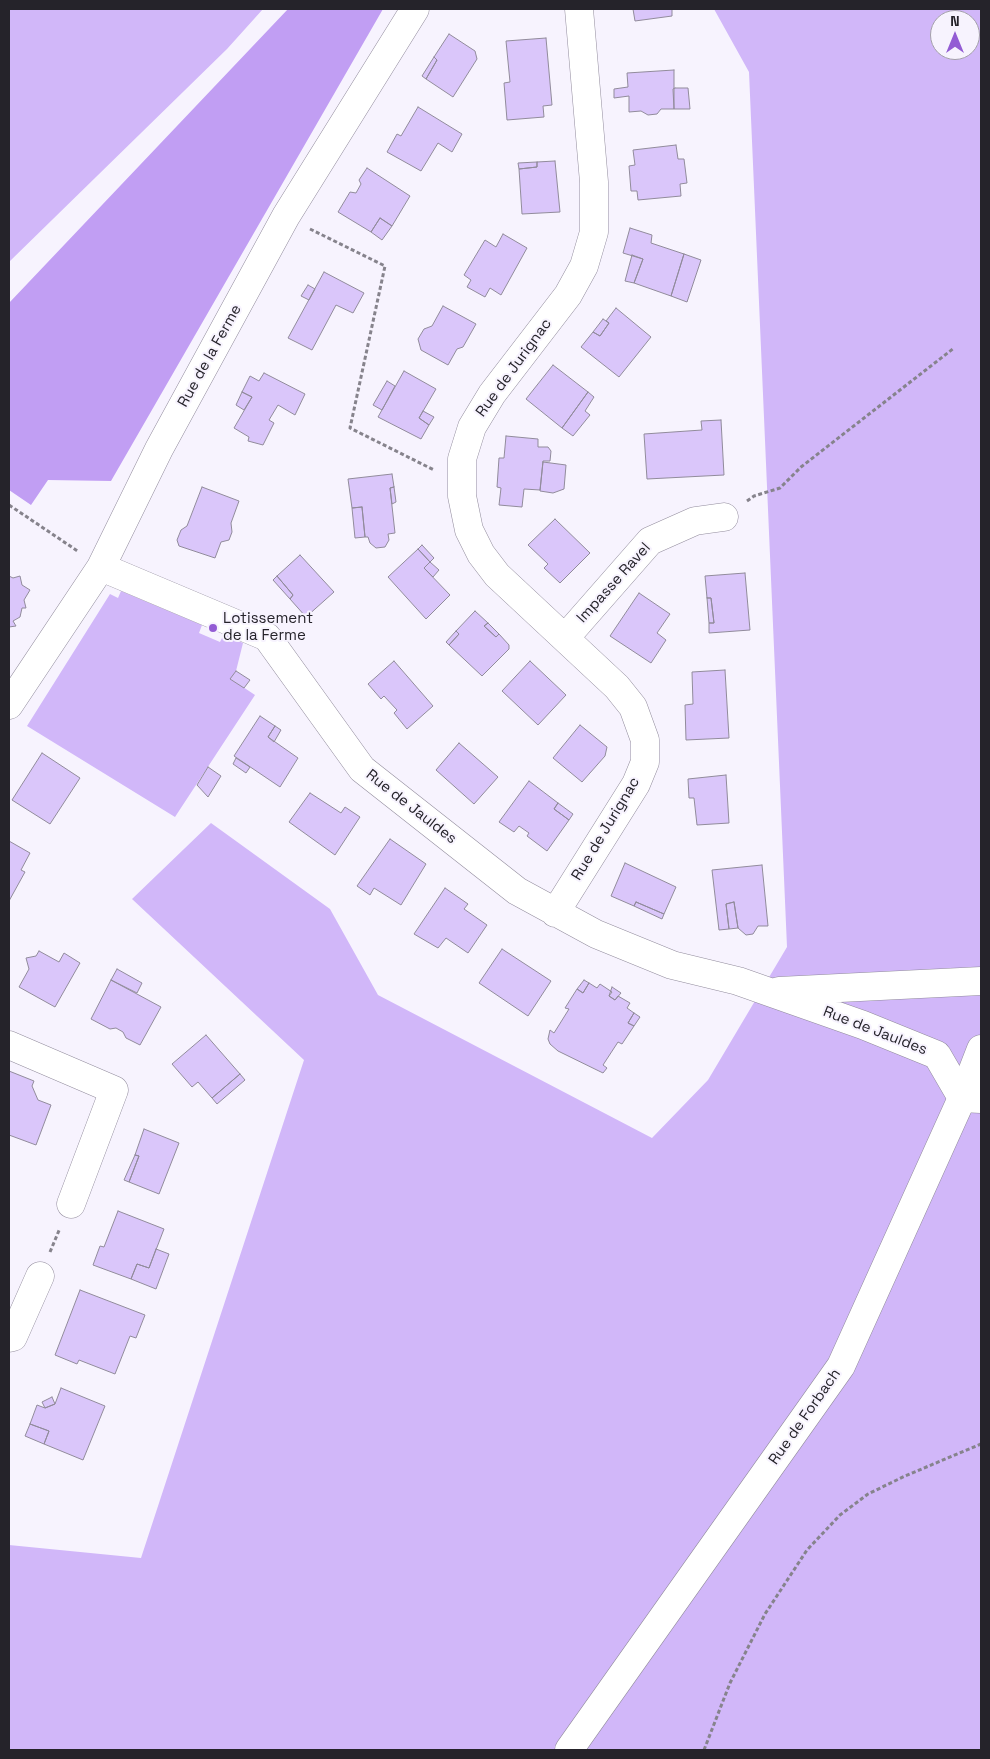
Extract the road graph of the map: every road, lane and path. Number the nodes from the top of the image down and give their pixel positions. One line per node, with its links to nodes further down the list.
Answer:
1 (415, 9): 3 (street, Rue de la Ferme)
2 (580, 9): 5 (street, Rue de Jurignac)
3 (286, 216): 5 (path); 8 (street, Rue de la Ferme)
4 (954, 348): 7 (path)
5 (462, 484): 9 (street, Rue de Jurignac)
6 (9, 505): 8 (path)
7 (724, 517): 9 (street, Impasse Ravel)
8 (101, 567): 10 (street, Rue de la Ferme); 11 (street, Rue de Jauldes)
9 (565, 638): 11 (street, Rue de Jurignac)
10 (10, 701)
11 (555, 913): 13 (street, Rue de Jauldes)
12 (981, 980): 13 (street, Rue de Jauldes)
13 (765, 992): 16 (street, Rue de Jauldes)
14 (9, 1045): 17 (street)
15 (981, 1049): 16 (street, Rue de Forbach)
16 (972, 1099): 21 (street, Rue de Forbach)
17 (71, 1204): 18 (path)
18 (40, 1276): 19 (street)
19 (9, 1338)
20 (981, 1444): 22 (path)
21 (569, 1750)
22 (704, 1750)

